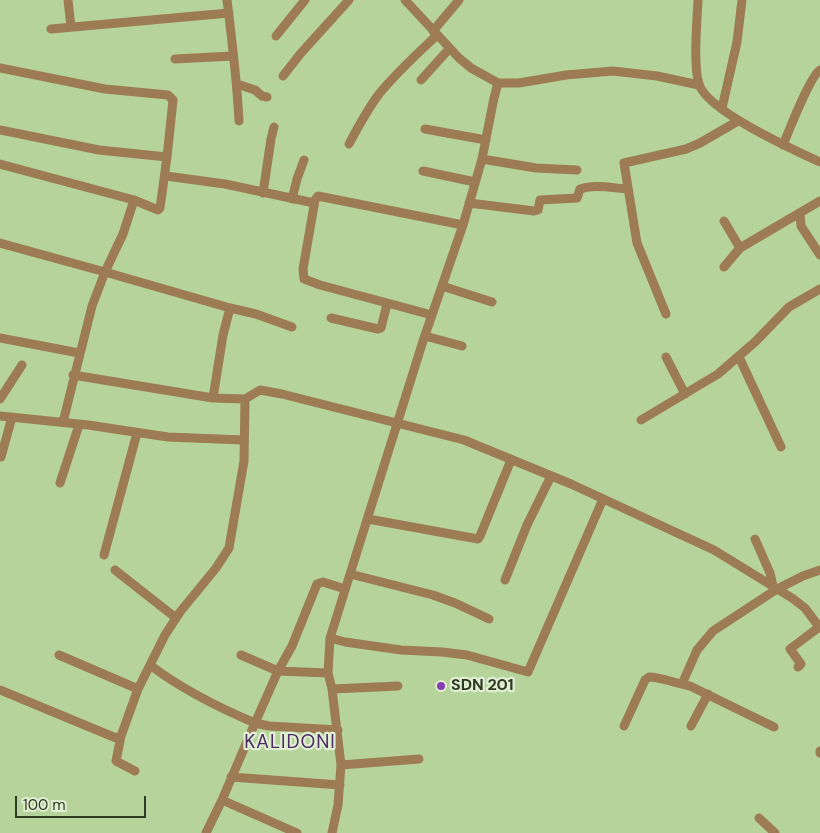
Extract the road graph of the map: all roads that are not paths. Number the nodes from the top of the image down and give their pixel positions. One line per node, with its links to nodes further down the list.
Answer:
1 (68, 0): 10 (street)
2 (228, 0): 9 (street)
3 (305, 0): 13 (street)
4 (349, 0): 19 (street)
5 (404, 0): 12 (street)
6 (459, 0): 12 (street)
7 (698, 0): 23 (street)
8 (742, 0): 25 (street)
9 (229, 14): 10 (street); 15 (street)
10 (71, 27): 11 (street)
11 (51, 29)
12 (435, 34): 14 (street); 32 (street)
13 (276, 36)
14 (449, 49): 20 (street); 21 (street)
15 (233, 56): 16 (street); 22 (street)
16 (175, 59)
17 (0, 68): 34 (street)
18 (820, 70): 33 (street)
19 (283, 76)
20 (421, 80)
21 (498, 83): 23 (street); 31 (street)
22 (237, 84): 24 (street); 27 (street)
23 (699, 85): 25 (street)
24 (267, 97)
25 (722, 108): 26 (street)
26 (738, 120): 33 (street); 43 (street)
27 (239, 122)
28 (274, 128): 44 (street)
29 (425, 129): 31 (street)
30 (0, 130): 34 (street)
31 (486, 140): 35 (street)
32 (349, 144)
33 (783, 145): 37 (street)
34 (168, 157): 41 (street)
35 (482, 159): 39 (street); 42 (street)
36 (304, 160): 45 (street)
37 (820, 162)
38 (0, 164): 46 (street)
39 (577, 170)
40 (423, 171): 42 (street)
41 (166, 176): 44 (street); 46 (street)
42 (475, 182): 49 (street)
43 (628, 189): 49 (street); 63 (street)
44 (263, 193): 45 (street)
45 (292, 199): 48 (street)
46 (134, 200): 57 (street)
47 (820, 201): 50 (street)
48 (314, 203): 52 (street); 61 (street)
49 (469, 203): 52 (street)
50 (800, 212): 54 (street); 55 (street)
51 (724, 221): 54 (street)
52 (463, 225): 58 (street)
53 (0, 243): 57 (street)
54 (740, 248): 56 (street)
55 (820, 255)
56 (724, 267)
57 (105, 272): 62 (street); 70 (street)
58 (442, 286): 60 (street); 64 (street)
59 (820, 289): 72 (street)
60 (492, 302)
61 (387, 304): 64 (street); 65 (street)
62 (230, 308): 66 (street); 76 (street)
63 (666, 314)
64 (432, 315): 67 (street)
65 (331, 318)
66 (292, 327)
67 (425, 336): 69 (street); 83 (street)
68 (0, 338): 70 (street)
69 (462, 346)
70 (79, 353): 74 (street)
71 (666, 357): 75 (street)
72 (739, 357): 75 (street); 87 (street)
73 (22, 364): 77 (street)
74 (73, 375): 76 (street); 82 (street)
75 (685, 394): 81 (street)
76 (213, 398): 78 (street)
77 (0, 399)
78 (245, 399): 83 (street); 86 (street)
79 (0, 416): 80 (street)
80 (12, 417): 82 (street); 88 (street)
81 (641, 420)
82 (63, 422): 84 (street)
83 (396, 423): 89 (street); 93 (street)
84 (79, 425): 85 (street); 91 (street)
85 (137, 433): 86 (street); 95 (street)
86 (243, 440): 102 (street)
87 (782, 447)
88 (1, 456)
89 (511, 460): 90 (street); 93 (street)
90 (551, 476): 92 (street); 99 (street)
91 (60, 483)
92 (603, 499): 100 (street); 105 (street)
93 (368, 519): 98 (street)
94 (755, 539): 100 (street)
95 (104, 555)
96 (115, 570): 102 (street)
97 (820, 570): 100 (street)
98 (350, 574): 101 (street); 103 (street)
99 (505, 580)
100 (775, 587): 104 (street); 112 (street)
101 (346, 589): 105 (street); 110 (street)
102 (176, 618): 108 (street)
103 (489, 619)
104 (820, 628): 109 (street)
105 (330, 638): 111 (street)
106 (59, 655): 114 (street)
107 (241, 655): 110 (street)
108 (150, 665): 114 (street); 118 (street)
109 (798, 668)
110 (278, 672): 111 (street); 118 (street)
111 (328, 673): 115 (street)
112 (682, 684): 117 (street); 119 (street)
113 (398, 686): 115 (street)
114 (138, 689): 123 (street)
115 (332, 689): 122 (street)
116 (0, 690): 123 (street)
117 (708, 694): 120 (street); 121 (street)
118 (254, 723): 122 (street); 127 (street)
119 (624, 726)
120 (691, 726)
121 (774, 727)
122 (338, 730): 125 (street)
123 (121, 736): 126 (street)
124 (419, 759): 125 (street)
125 (341, 765): 128 (street)
126 (135, 771)
127 (231, 777): 128 (street); 129 (street)
128 (340, 786): 133 (street)
129 (222, 800): 131 (street); 132 (street)
130 (759, 818): 134 (street)
131 (206, 833)
132 (297, 833)
133 (332, 833)
134 (775, 833)

